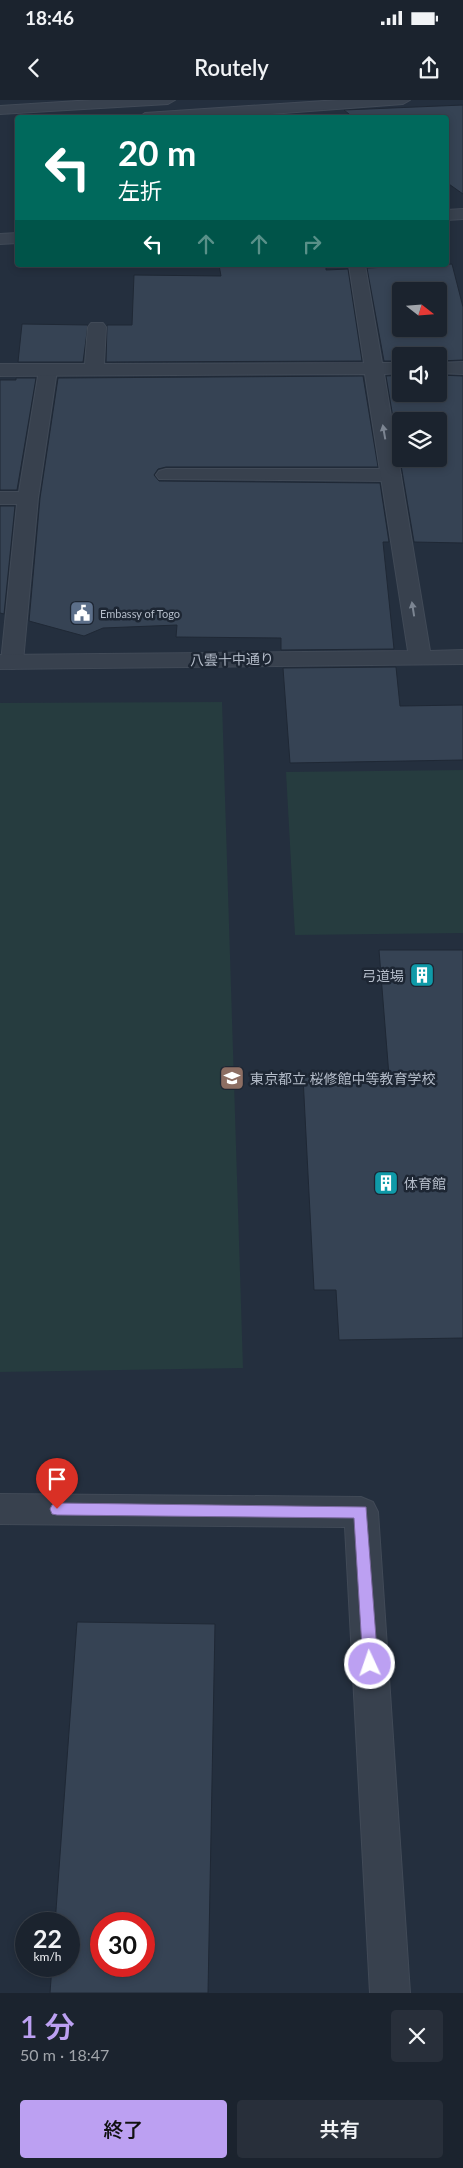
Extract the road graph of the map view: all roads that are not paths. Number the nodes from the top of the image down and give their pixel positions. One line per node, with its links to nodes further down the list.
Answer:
1 (168, 100): 4 (street)
2 (403, 100): 3 (street)
3 (329, 108): 5 (street)
4 (0, 110)
5 (200, 115)
6 (463, 214): 7 (street)
7 (449, 215)
8 (15, 238): 9 (street)
9 (0, 239)
10 (357, 267): 12 (street)
11 (97, 327): 18 (street)
12 (374, 368): 13 (street); 18 (street); 20 (street, one-way to 12)
13 (392, 368)
14 (447, 368): 15 (street)
15 (463, 368)
16 (0, 370): 17 (street)
17 (48, 370): 18 (street); 22 (street)
18 (94, 370)
19 (166, 475): 20 (street)
20 (392, 475): 23 (street, one-way to 20)
21 (0, 498): 22 (street)
22 (28, 498): 25 (street)
23 (420, 657): 24 (street, 八雲十中通り); 25 (street, 八雲十中通り)
24 (463, 657)
25 (6, 662)
26 (0, 1509): 27 (street)
27 (390, 1993)

